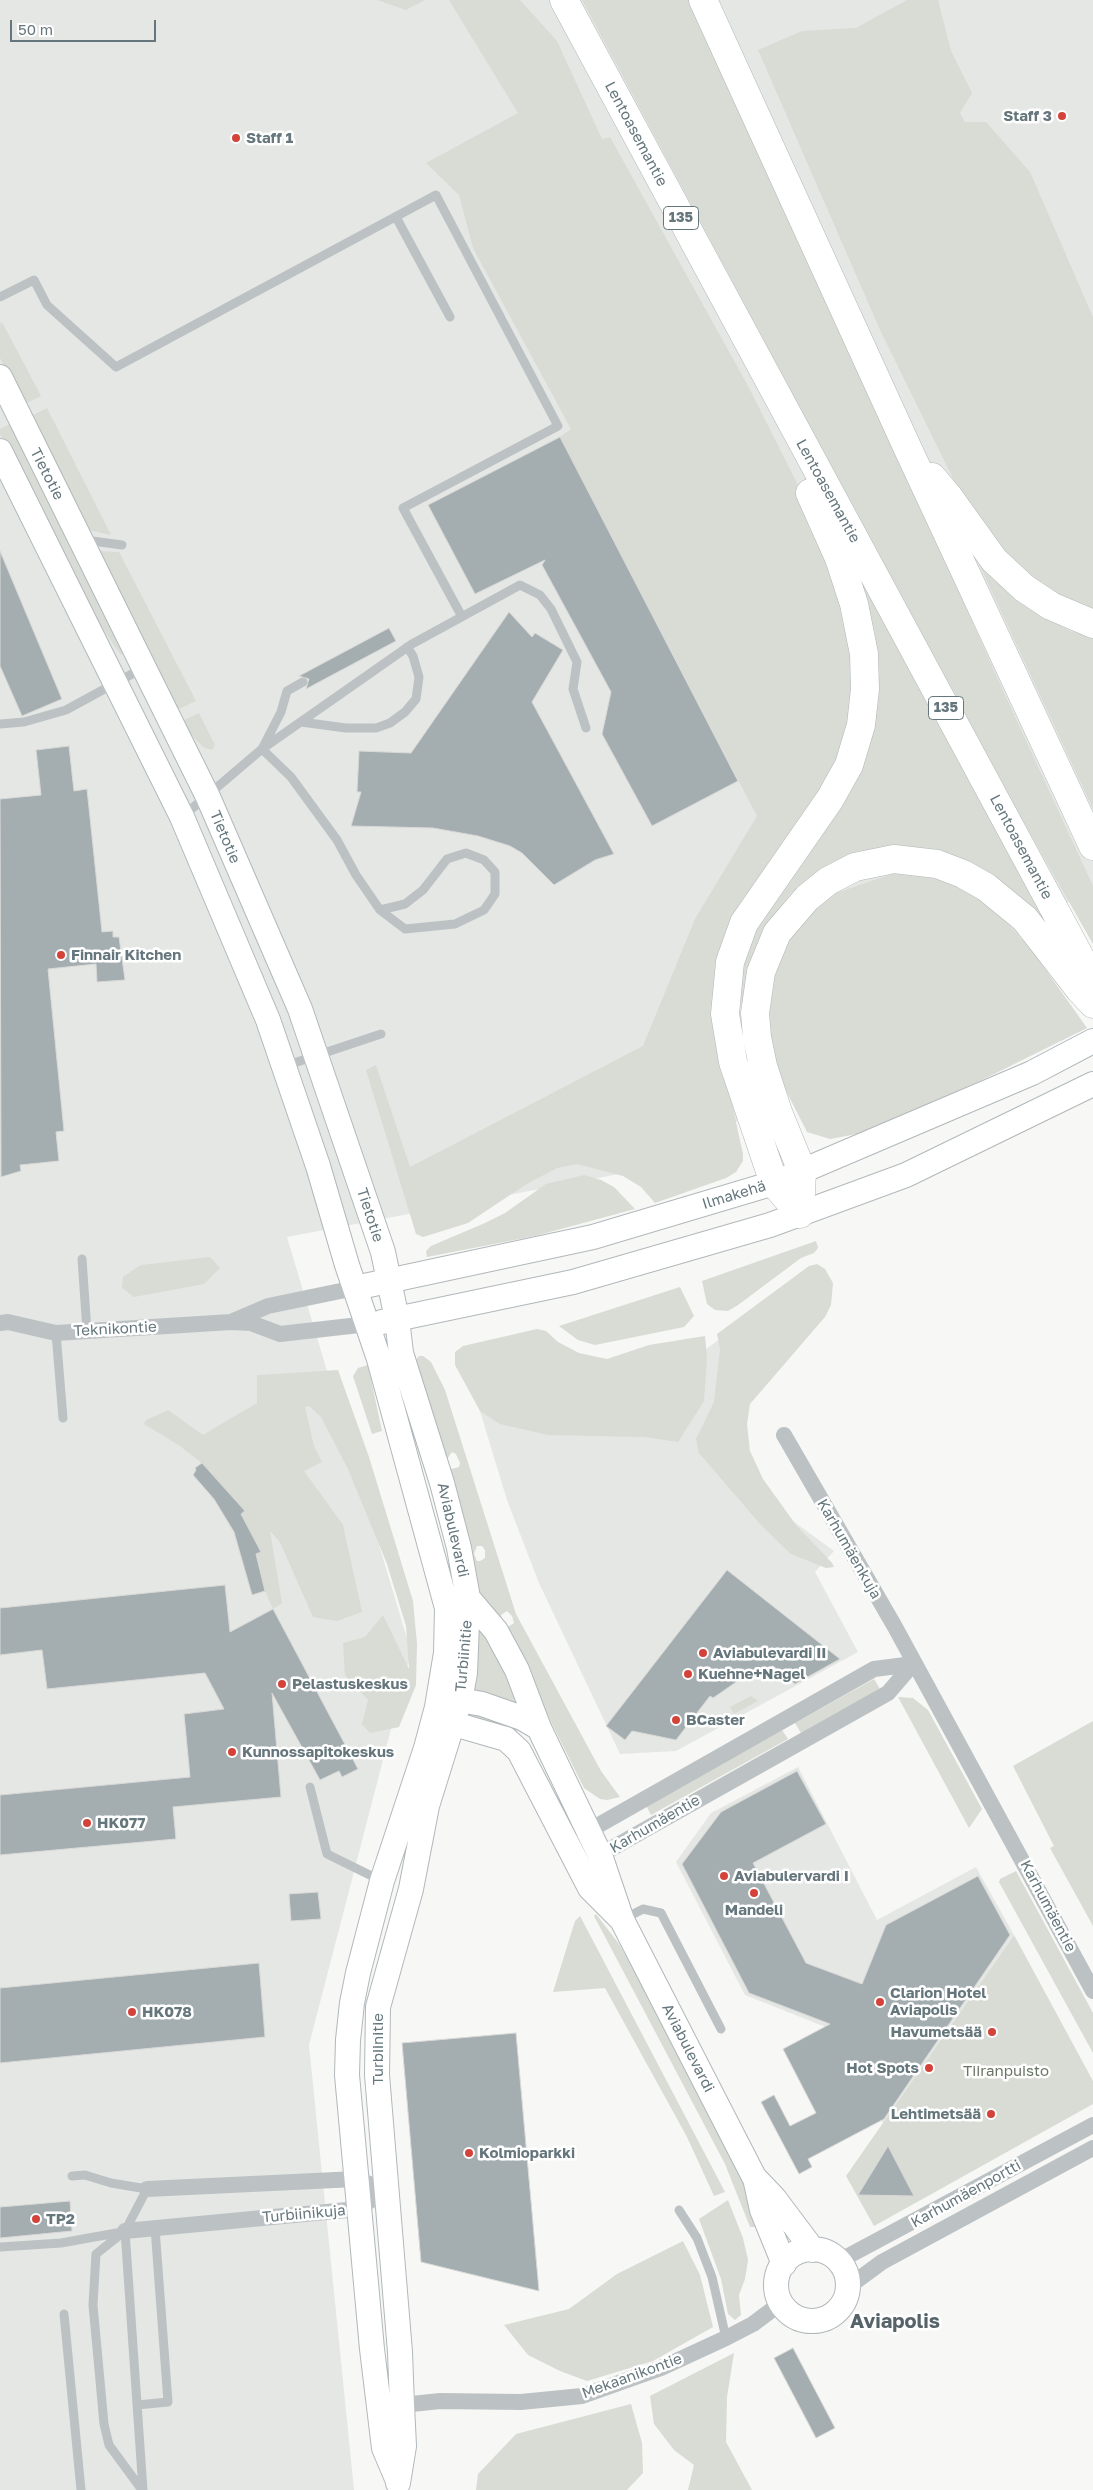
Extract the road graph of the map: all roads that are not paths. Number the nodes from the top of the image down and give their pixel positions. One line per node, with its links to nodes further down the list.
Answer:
1 (564, 0): 7 (highway, Lentoasemantie / 135)
2 (703, 0): 8 (highway)
3 (396, 217): 4 (lane); 5 (lane); 12 (lane)
4 (0, 297)
5 (450, 317)
6 (0, 377): 10 (street, Tietotie)
7 (798, 436): 26 (highway, Lentoasemantie / 135); 34 (highway)
8 (908, 449): 13 (highway); 24 (highway)
9 (0, 451): 16 (street, Tietotie)
10 (81, 540): 11 (lane); 15 (street, Tietotie)
11 (122, 545)
12 (461, 615): 14 (lane); 20 (lane)
13 (1093, 624)
14 (407, 648): 18 (lane); 18 (lane)
15 (144, 668): 16 (lane); 22 (street, Tietotie)
16 (116, 682): 19 (lane); 23 (street, Tietotie)
17 (303, 682): 21 (lane)
18 (301, 722): 21 (lane)
19 (0, 724)
20 (586, 728)
21 (262, 749): 22 (lane); 25 (lane)
22 (208, 797): 23 (lane); 30 (street, Tietotie)
23 (182, 817): 31 (street, Tietotie)
24 (1093, 846)
25 (380, 910): 25 (lane)
26 (1093, 980)
27 (1093, 1004): 33 (highway)
28 (381, 1034): 30 (lane)
29 (1093, 1040): 33 (street, Ilmakehä)
30 (316, 1055): 31 (lane); 37 (street, Tietotie)
31 (284, 1066): 38 (street, Tietotie)
32 (1093, 1084): 35 (street)
33 (802, 1171): 34 (street, Ilmakehä); 35 (highway)
34 (774, 1183): 35 (highway); 37 (street, Ilmakehä)
35 (800, 1214): 39 (street)
36 (82, 1259): 43 (lane)
37 (389, 1282): 38 (street, Ilmakehä); 39 (street, Tietotie)
38 (355, 1288): 40 (street, Teknikontie); 42 (street, Tietotie)
39 (397, 1319): 42 (street); 47 (street, Aviabulevardi)
40 (231, 1322): 42 (street, Teknikontie); 43 (street, Teknikontie)
41 (0, 1323): 44 (street, Teknikontie)
42 (368, 1324): 50 (street, Aviabulevardi)
43 (86, 1331): 44 (street, Teknikontie)
44 (56, 1333): 45 (lane)
45 (63, 1418)
46 (784, 1435): 48 (street, Karhumäenkuja)
47 (468, 1598): 49 (street, Turbiinitie); 52 (street, Aviabulevardi)
48 (913, 1664): 54 (street, Karhumäentie); 56 (street, Karhumäentie); 59 (street, Karhumäentie)
49 (460, 1700): 50 (street); 51 (street, Turbiinitie); 52 (street)
50 (436, 1706): 51 (street, Aviabulevardi); 57 (street, Turbiinitie)
51 (454, 1724): 55 (street, Aviabulevardi); 67 (street, Turbiinitie)
52 (539, 1728): 54 (street, Aviabulevardi)
53 (310, 1787): 57 (lane)
54 (590, 1830): 55 (street, Karhumäentie); 56 (street, Aviabulevardi)
55 (573, 1854): 56 (street, Karhumäentie); 58 (street, Aviabulevardi)
56 (600, 1855): 58 (street, Aviabulevardi)
57 (382, 1881): 65 (street, Turbiinitie)
58 (622, 1920): 60 (lane); 64 (street, Aviabulevardi)
59 (1093, 1991)
60 (721, 2029)
61 (1093, 2125): 74 (street, Karhumäenportti)
62 (1093, 2148): 76 (street, Karhumäenportti)
63 (72, 2176): 66 (lane)
64 (754, 2177): 73 (street, Aviabulevardi); 75 (street, Aviabulevardi)
65 (356, 2180): 66 (street, Turbiinikuja); 67 (street, Turbiinikuja); 68 (street, Turbiinitie)
66 (147, 2188): 71 (lane)
67 (386, 2190): 68 (street, Turbiinikuja); 81 (street, Turbiinitie)
68 (358, 2209): 70 (street, Turbiinikuja); 81 (street, Turbiinitie)
69 (679, 2210): 79 (lane)
70 (155, 2228): 71 (street, Turbiinikuja); 80 (lane)
71 (125, 2231): 72 (lane); 80 (lane); 84 (lane)
72 (0, 2247)
73 (814, 2250): 74 (street); 75 (street)
74 (839, 2261): 76 (street)
75 (784, 2264): 77 (street)
76 (848, 2287): 77 (street)
77 (781, 2303): 79 (street, Mekaanikontie)
78 (64, 2314): 83 (lane)
79 (726, 2338): 81 (street, Mekaanikontie)
80 (137, 2405): 84 (lane)
81 (391, 2407): 82 (street, Turbiinitie)
82 (399, 2486)
83 (81, 2490)
84 (143, 2490)

